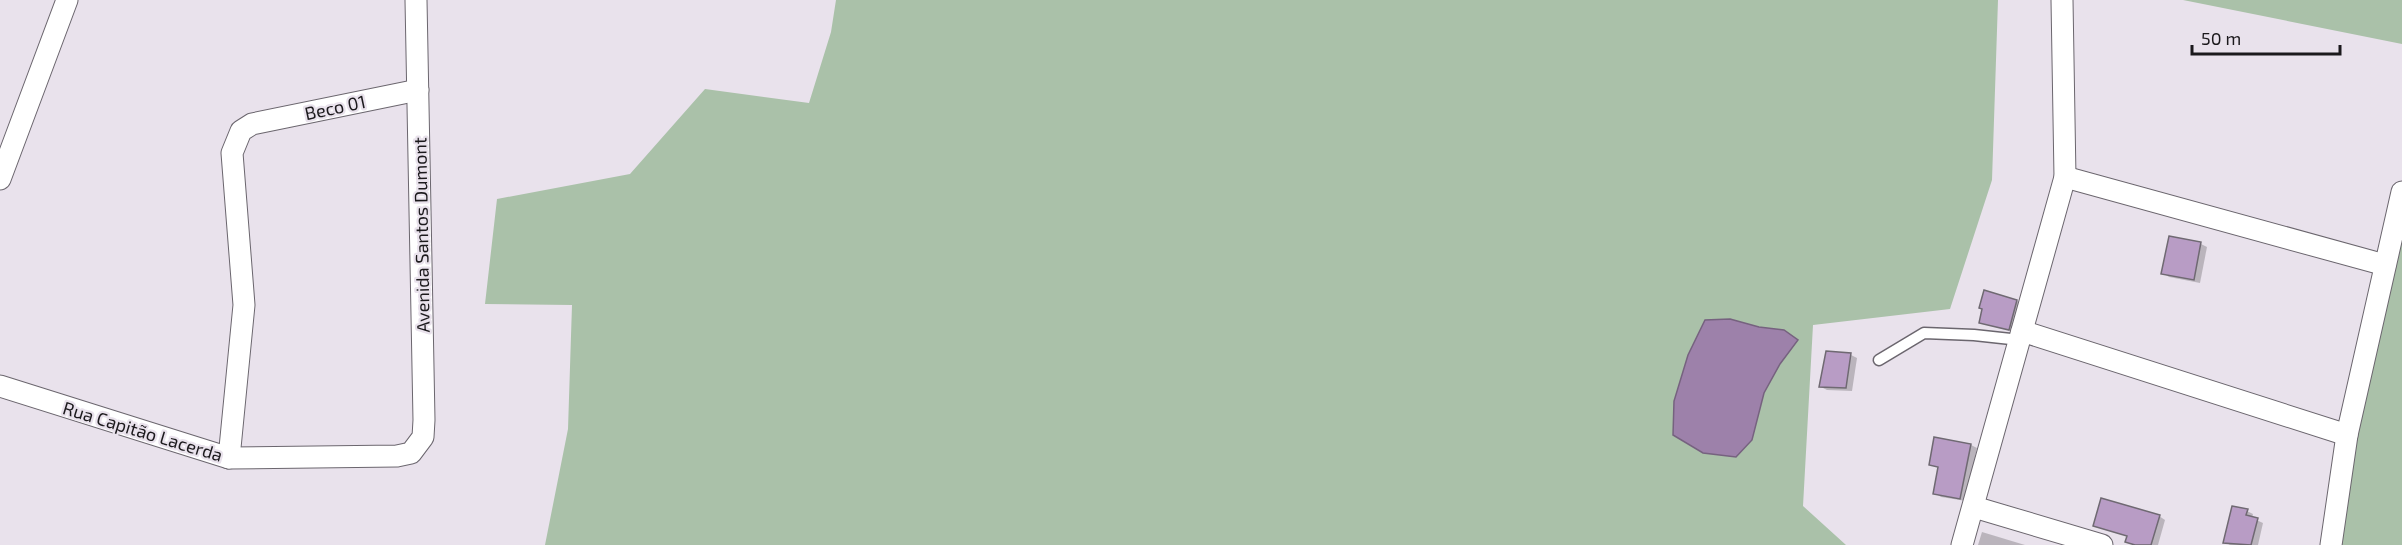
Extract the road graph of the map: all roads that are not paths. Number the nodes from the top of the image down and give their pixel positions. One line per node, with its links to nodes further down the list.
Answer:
1 (67, 0): 5 (street)
2 (416, 0): 4 (street, Avenida Santos Dumont)
3 (2062, 0): 6 (street)
4 (418, 90): 13 (street, Avenida Santos Dumont); 14 (street, Beco 01)
5 (1, 170)
6 (2065, 177): 8 (street); 9 (street)
7 (2402, 192): 8 (street)
8 (2385, 265): 12 (street)
9 (2021, 335): 10 (lane); 12 (street); 15 (street)
10 (1879, 360)
11 (0, 386): 14 (street, Rua Capitão Lacerda)
12 (2347, 435): 18 (street)
13 (397, 456): 14 (street, Rua Capitão Lacerda)
14 (229, 458)
15 (1974, 507): 16 (street); 17 (street)
16 (1962, 545)
17 (2102, 545)
18 (2331, 545)

